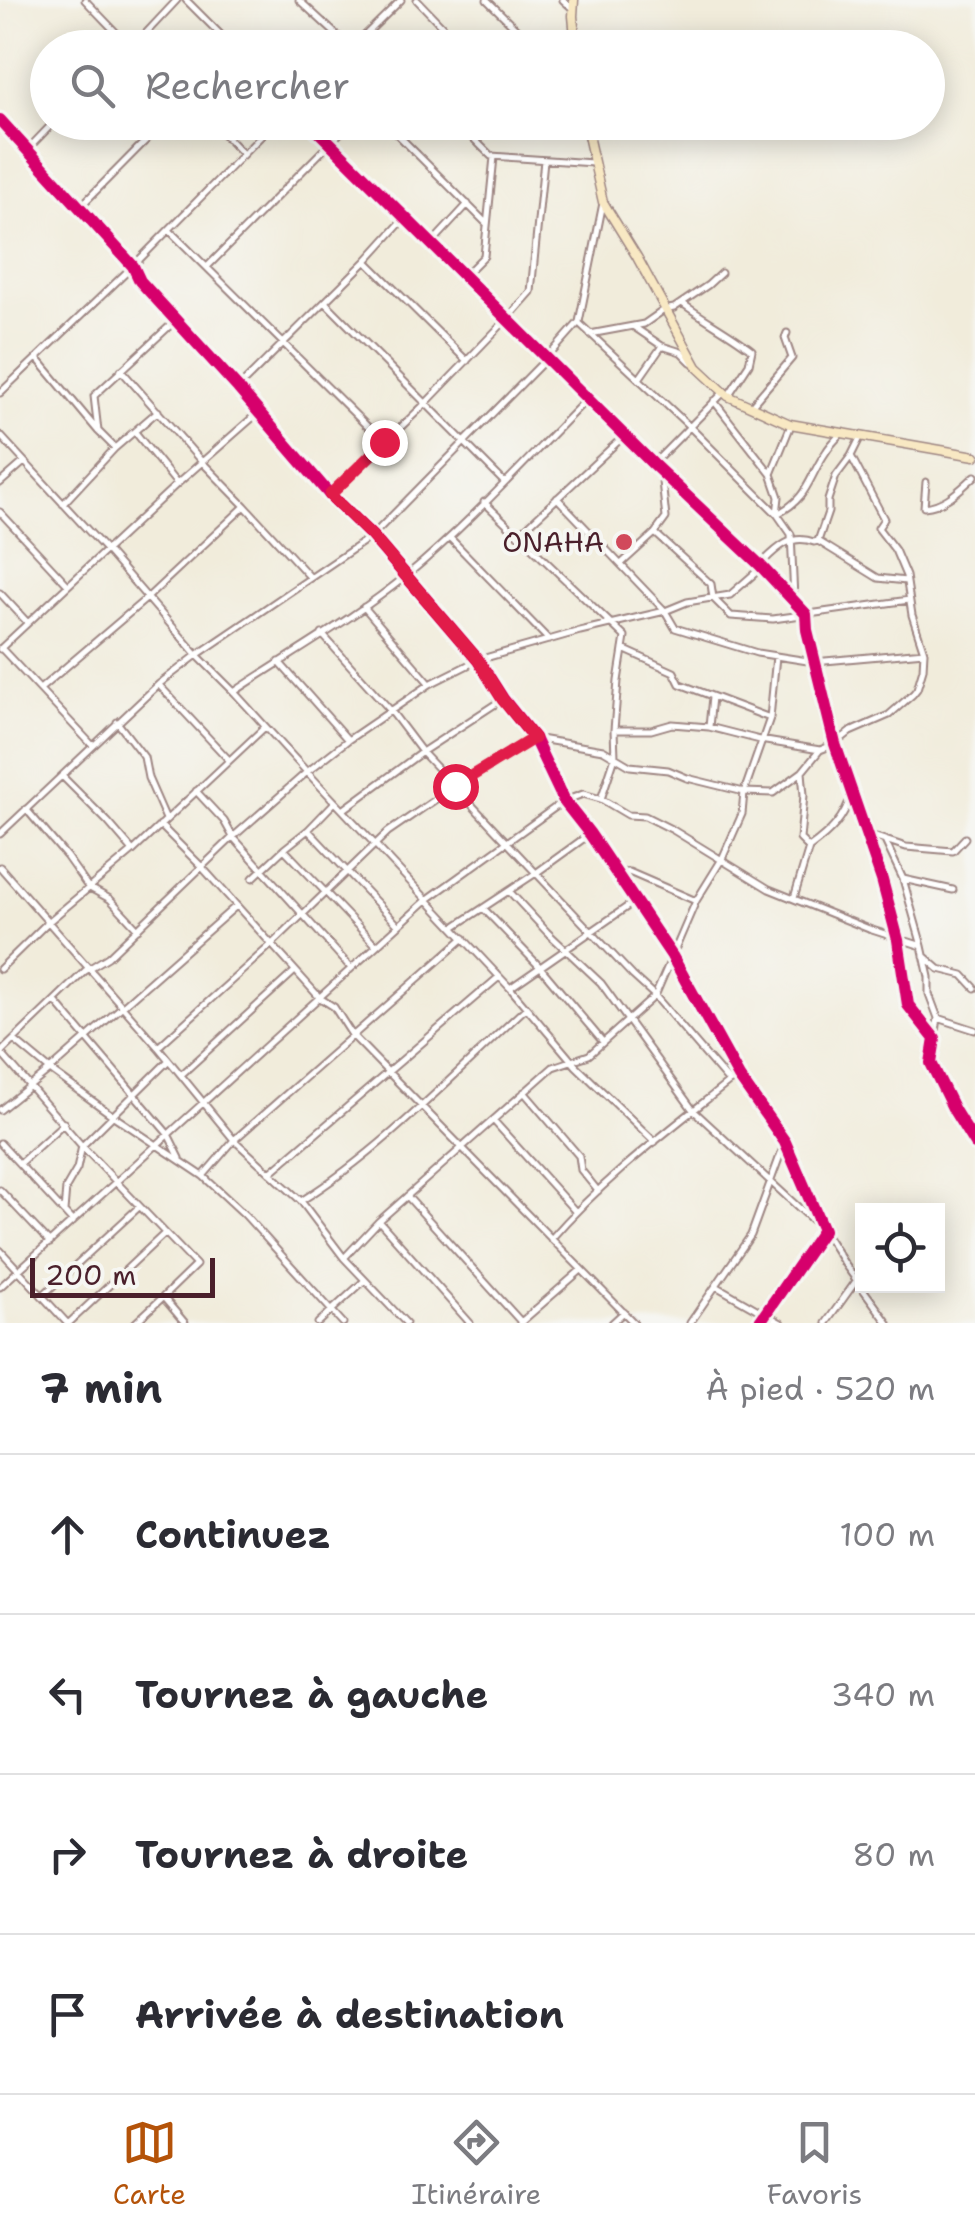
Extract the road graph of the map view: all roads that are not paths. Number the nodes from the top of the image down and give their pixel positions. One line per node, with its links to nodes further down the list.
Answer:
1 (85, 0): 11 (street)
2 (177, 0): 12 (street)
3 (186, 0): 13 (street)
4 (299, 0): 14 (street)
5 (401, 0): 15 (street)
6 (416, 0): 10 (street)
7 (486, 0): 16 (street)
8 (563, 0): 9 (street)
9 (574, 5): 17 (street)
10 (444, 29)
11 (114, 30)
12 (148, 30)
13 (216, 30)
14 (332, 30)
15 (370, 30)
16 (517, 30)
17 (575, 30)
18 (0, 120): 29 (street)
19 (36, 140): 29 (street)
20 (146, 140): 36 (street)
21 (230, 140): 30 (street)
22 (258, 140): 30 (street)
23 (327, 140): 28 (street)
24 (333, 140): 28 (street)
25 (403, 140): 35 (street)
26 (477, 140): 31 (street)
27 (589, 140): 33 (street)
28 (330, 143): 37 (street); 43 (street)
29 (28, 148): 36 (street)
30 (244, 154): 39 (street)
31 (494, 156): 32 (street); 38 (street)
32 (544, 160): 33 (street); 49 (street)
33 (593, 163): 34 (street)
34 (603, 202): 48 (street); 51 (street)
35 (468, 204): 38 (street); 40 (street)
36 (80, 207): 42 (street)
37 (405, 218): 40 (street); 41 (street)
38 (486, 222): 45 (street)
39 (169, 230): 42 (street); 43 (street)
40 (431, 244): 45 (street)
41 (366, 262): 46 (street); 59 (street)
42 (133, 266): 50 (street); 57 (street)
43 (206, 267): 55 (street)
44 (722, 273): 47 (street)
45 (465, 275): 49 (street)
46 (325, 302): 55 (street); 68 (street)
47 (681, 303): 48 (street); 65 (street)
48 (664, 310): 52 (street); 60 (street)
49 (508, 319): 58 (street); 59 (street)
50 (175, 321): 61 (street); 63 (street)
51 (578, 322): 54 (street); 58 (street)
52 (634, 328): 54 (street); 56 (street)
53 (787, 333): 69 (street)
54 (590, 334): 62 (street)
55 (283, 344): 63 (street); 80 (street)
56 (662, 346): 60 (street); 62 (street)
57 (37, 358): 64 (street); 74 (street)
58 (547, 358): 66 (street); 81 (street)
59 (467, 361): 68 (street)
60 (697, 367): 65 (street)
61 (121, 370): 70 (street); 74 (street)
62 (639, 379): 73 (street)
63 (238, 388): 71 (street)
64 (0, 394)
65 (726, 394): 67 (street); 69 (street)
66 (588, 398): 78 (street); 91 (street)
67 (714, 402): 73 (street); 89 (street)
68 (425, 404): 80 (street); 81 (street)
69 (751, 406): 72 (street)
70 (158, 410): 75 (street); 86 (street)
71 (260, 412): 86 (street); 95 (street)
72 (791, 424): 76 (street); 89 (street)
73 (689, 426): 87 (street); 101 (street)
74 (98, 431): 82 (street)
75 (134, 432): 82 (street); 94 (street)
76 (842, 433): 79 (street); 101 (street)
77 (0, 435): 85 (street)
78 (624, 435): 87 (street); 96 (street)
79 (861, 436): 83 (street); 84 (street)
80 (384, 442): 95 (street)
81 (465, 443): 91 (street); 104 (street)
82 (115, 448): 98 (street)
83 (851, 456): 107 (street); 113 (street)
84 (975, 456)
85 (24, 462): 93 (street); 98 (street)
86 (202, 462): 94 (street); 99 (street)
87 (653, 464): 88 (street)
88 (661, 471): 102 (street); 110 (street)
89 (771, 474): 101 (street)
90 (975, 476): 92 (street)
91 (504, 482): 97 (street)
92 (926, 482)
93 (0, 483)
94 (178, 484): 108 (street)
95 (330, 495): 104 (street)
96 (557, 498): 103 (street); 109 (street)
97 (484, 502): 103 (street); 105 (street)
98 (63, 504): 108 (street)
99 (245, 506): 112 (street); 116 (street)
100 (0, 512): 114 (street)
101 (777, 514): 106 (street)
102 (656, 532): 109 (street); 117 (street)
103 (518, 535): 124 (street)
104 (372, 536): 111 (street); 112 (street)
105 (450, 537): 111 (street); 126 (street)
106 (790, 540): 107 (street); 110 (street); 119 (street)
107 (818, 541): 113 (street)
108 (106, 550): 114 (street); 116 (street)
109 (621, 564): 121 (street)
110 (761, 566): 117 (street); 119 (street)
111 (405, 576): 120 (street); 132 (street)
112 (310, 577): 130 (street)
113 (906, 581): 118 (street)
114 (68, 585): 123 (street)
115 (0, 592): 123 (street)
116 (148, 598): 130 (street); 137 (street)
117 (713, 598): 121 (street); 122 (street)
118 (909, 600): 122 (street); 129 (street)
119 (794, 601): 122 (street)
120 (364, 607): 125 (street); 136 (street)
121 (665, 611): 124 (street); 131 (street)
122 (806, 614): 134 (street)
123 (27, 622): 127 (street)
124 (611, 624): 126 (street); 128 (street)
125 (322, 634): 133 (street); 141 (street)
126 (549, 640): 132 (street)
127 (1, 649): 137 (street)
128 (623, 649): 139 (street); 146 (street)
129 (924, 652): 134 (street); 150 (street)
130 (196, 655): 135 (street); 138 (street)
131 (776, 656): 134 (street); 142 (street)
132 (478, 660): 136 (street); 140 (street)
133 (279, 662): 138 (street); 148 (street)
134 (814, 662): 150 (street)
135 (159, 684): 143 (street); 155 (street)
136 (430, 684): 141 (street)
137 (40, 689): 151 (street)
138 (234, 692): 144 (street)
139 (712, 697): 142 (street); 145 (street)
140 (503, 700): 147 (street); 153 (street)
141 (391, 711): 148 (street); 153 (street)
142 (770, 718): 149 (street)
143 (117, 722): 151 (street); 168 (street)
144 (265, 727): 155 (street); 156 (street)
145 (709, 727): 146 (street); 149 (street)
146 (614, 730): 154 (street)
147 (534, 738): 154 (street); 159 (street); 163 (street)
148 (348, 740): 156 (street)
149 (760, 740): 152 (street); 161 (street)
150 (835, 744): 152 (street); 162 (street)
151 (93, 746): 158 (street)
152 (820, 750): 157 (street)
153 (422, 752): 159 (street); 167 (street)
154 (615, 757): 161 (street); 164 (street)
155 (229, 760): 160 (street)
156 (306, 772): 165 (street); 174 (street)
157 (802, 772): 161 (street); 179 (street)
158 (62, 776): 166 (street); 181 (street)
159 (455, 786): 177 (street); 178 (street)
160 (196, 791): 168 (street); 174 (street)
161 (744, 792): 182 (street)
162 (852, 793): 173 (street); 179 (street)
163 (564, 800): 164 (street); 172 (street); 177 (street)
164 (602, 800): 182 (street)
165 (336, 802): 167 (street); 170 (street)
166 (26, 809): 171 (street); 191 (street)
167 (343, 810): 178 (street)
168 (166, 819): 169 (street)
169 (160, 825): 181 (street); 183 (street)
170 (308, 830): 180 (street); 186 (street)
171 (0, 834)
172 (590, 834): 187 (street); 188 (street)
173 (866, 834): 176 (street); 208 (street)
174 (233, 837): 183 (street); 185 (street)
175 (965, 838): 176 (street)
176 (885, 841): 190 (street)
177 (505, 842): 187 (street); 196 (street)
178 (376, 844): 186 (street); 196 (street)
179 (809, 848): 195 (street)
180 (284, 849): 185 (street); 194 (street)
181 (133, 851): 191 (street)
182 (722, 859): 195 (street); 197 (street)
183 (201, 866): 199 (street); 205 (street)
184 (0, 867): 202 (street)
185 (263, 870): 189 (street); 201 (street)
186 (347, 872): 194 (street); 203 (street)
187 (536, 873): 192 (street); 206 (street)
188 (615, 873): 197 (street); 198 (street)
189 (253, 878)
190 (903, 880): 193 (street); 212 (street)
191 (88, 888): 202 (street); 205 (street)
192 (509, 890): 200 (street); 211 (street)
193 (953, 890)
194 (326, 892): 201 (street); 210 (street)
195 (794, 898): 208 (street)
196 (428, 899): 203 (street); 204 (street)
197 (696, 901): 213 (street)
198 (634, 902): 206 (street); 213 (street)
199 (236, 905): 209 (street); 225 (street)
200 (483, 908): 204 (street); 214 (street)
201 (303, 914): 209 (street); 215 (street)
202 (48, 923): 216 (street); 217 (street)
203 (398, 926): 210 (street)
204 (454, 927): 207 (street)
205 (138, 929): 217 (street)
206 (593, 932): 211 (street); 222 (street)
207 (464, 938): 219 (street); 230 (street)
208 (898, 940): 212 (street); 232 (street)
209 (272, 944): 218 (street); 235 (street)
210 (376, 945): 215 (street)
211 (566, 949): 214 (street); 228 (street)
212 (922, 950): 221 (street); 227 (street)
213 (672, 956): 222 (street); 242 (street)
214 (540, 967): 220 (street); 234 (street)
215 (351, 968): 223 (street)
216 (0, 969)
217 (89, 969): 224 (street); 225 (street)
218 (296, 971): 223 (street); 241 (street)
219 (499, 977): 220 (street); 240 (street)
220 (510, 988): 226 (street)
221 (975, 988)
222 (655, 996): 228 (street); 243 (street)
223 (320, 998): 230 (street); 247 (street)
224 (55, 1001): 231 (street); 233 (street)
225 (121, 1006): 231 (street); 235 (street)
226 (527, 1008): 237 (street); 248 (street)
227 (938, 1018): 229 (street); 232 (street)
228 (628, 1020): 234 (street); 250 (street)
229 (975, 1030)
230 (352, 1035): 240 (street); 255 (street)
231 (86, 1036): 239 (street); 246 (street)
232 (935, 1039): 259 (street)
233 (14, 1040): 236 (street); 239 (street)
234 (604, 1042): 237 (street)
235 (158, 1047): 238 (street)
236 (0, 1053): 244 (street)
237 (571, 1060): 245 (street); 256 (street)
238 (168, 1061): 241 (street); 246 (street)
239 (50, 1070): 244 (street); 251 (street)
240 (388, 1072): 248 (street); 265 (street)
241 (180, 1075): 247 (street)
242 (739, 1077): 243 (street); 257 (street)
243 (730, 1082): 250 (street)
244 (30, 1085): 249 (street); 253 (street)
245 (524, 1092): 252 (street); 270 (street)
246 (134, 1094): 251 (street); 254 (street)
247 (203, 1101): 254 (street); 255 (street)
248 (420, 1106): 262 (street); 272 (street)
249 (0, 1110)
250 (694, 1110): 256 (street); 268 (street)
251 (112, 1115): 260 (street); 261 (street)
252 (493, 1120): 262 (street); 274 (street)
253 (64, 1123): 260 (street); 264 (street)
254 (168, 1134): 261 (street); 263 (street)
255 (234, 1140): 265 (street); 266 (street)
256 (655, 1142): 270 (street)
257 (785, 1142): 268 (street); 278 (street)
258 (0, 1143): 264 (street)
259 (975, 1144)
260 (82, 1146): 267 (street); 275 (street)
261 (156, 1146): 263 (street); 267 (street)
262 (464, 1148): 271 (street); 280 (street)
263 (182, 1161): 266 (street)
264 (20, 1163): 275 (street)
265 (270, 1172): 272 (street)
266 (203, 1176): 294 (street)
267 (116, 1183): 273 (street); 276 (street)
268 (770, 1183): 278 (street); 289 (street)
269 (0, 1190): 281 (street)
270 (598, 1191): 274 (street)
271 (407, 1196): 277 (street); 304 (street)
272 (302, 1202): 283 (street)
273 (139, 1207): 279 (street); 292 (street)
274 (575, 1211): 280 (street)
275 (64, 1212): 276 (street)
276 (73, 1222): 281 (street)
277 (379, 1222): 283 (street); 303 (street)
278 (823, 1230): 286 (street); 296 (street)
279 (165, 1233): 293 (street); 297 (street)
280 (551, 1239): 285 (street)
281 (50, 1243): 284 (street)
282 (0, 1250): 284 (street)
283 (344, 1258): 287 (street)
284 (18, 1270): 290 (street); 292 (street)
285 (582, 1270): 295 (street); 304 (street)
286 (855, 1278)
287 (365, 1280): 294 (street); 302 (street)
288 (855, 1281): 310 (street)
289 (716, 1286): 296 (street); 307 (street)
290 (0, 1287)
291 (866, 1293): 311 (street)
292 (42, 1296): 297 (street)
293 (163, 1297): 298 (street); 299 (street)
294 (332, 1310): 300 (street); 301 (street)
295 (624, 1312): 305 (street); 306 (street)
296 (765, 1314): 308 (street); 309 (street)
297 (68, 1323)
298 (135, 1323)
299 (186, 1323)
300 (318, 1323)
301 (343, 1323)
302 (406, 1323)
303 (470, 1323)
304 (521, 1323)
305 (612, 1323)
306 (634, 1323)
307 (690, 1323)
308 (758, 1323)
309 (781, 1323)
310 (826, 1323)
311 (888, 1323)

